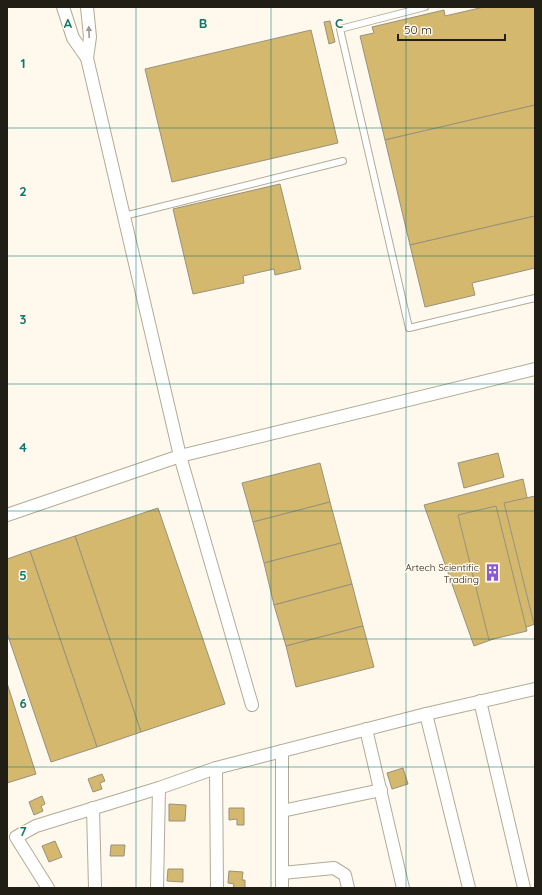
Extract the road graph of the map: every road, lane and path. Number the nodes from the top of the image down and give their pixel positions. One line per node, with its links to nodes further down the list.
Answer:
1 (63, 7): 4 (street)
2 (87, 7): 4 (street, one-way to 2)
3 (425, 7): 7 (lane)
4 (87, 58): 6 (street)
5 (343, 161): 6 (lane)
6 (124, 216): 9 (street)
7 (535, 298)
8 (535, 368): 9 (street)
9 (180, 456): 10 (street); 13 (street)
10 (7, 515)
11 (535, 689): 12 (street)
12 (480, 701): 14 (street); 31 (street)
13 (252, 704)
14 (426, 714): 15 (street); 30 (street)
15 (366, 729): 16 (street); 19 (street)
16 (282, 752): 17 (street); 21 (street)
17 (216, 768): 18 (street); 26 (street)
18 (159, 788): 20 (street); 25 (street)
19 (381, 790): 21 (street); 29 (street)
20 (93, 808): 23 (street); 24 (street)
21 (282, 811): 22 (street)
22 (282, 873): 27 (street); 28 (street)
23 (48, 888)
24 (95, 888)
25 (157, 888)
26 (216, 888)
27 (282, 888)
28 (348, 888)
29 (403, 888)
30 (469, 888)
31 (524, 888)

